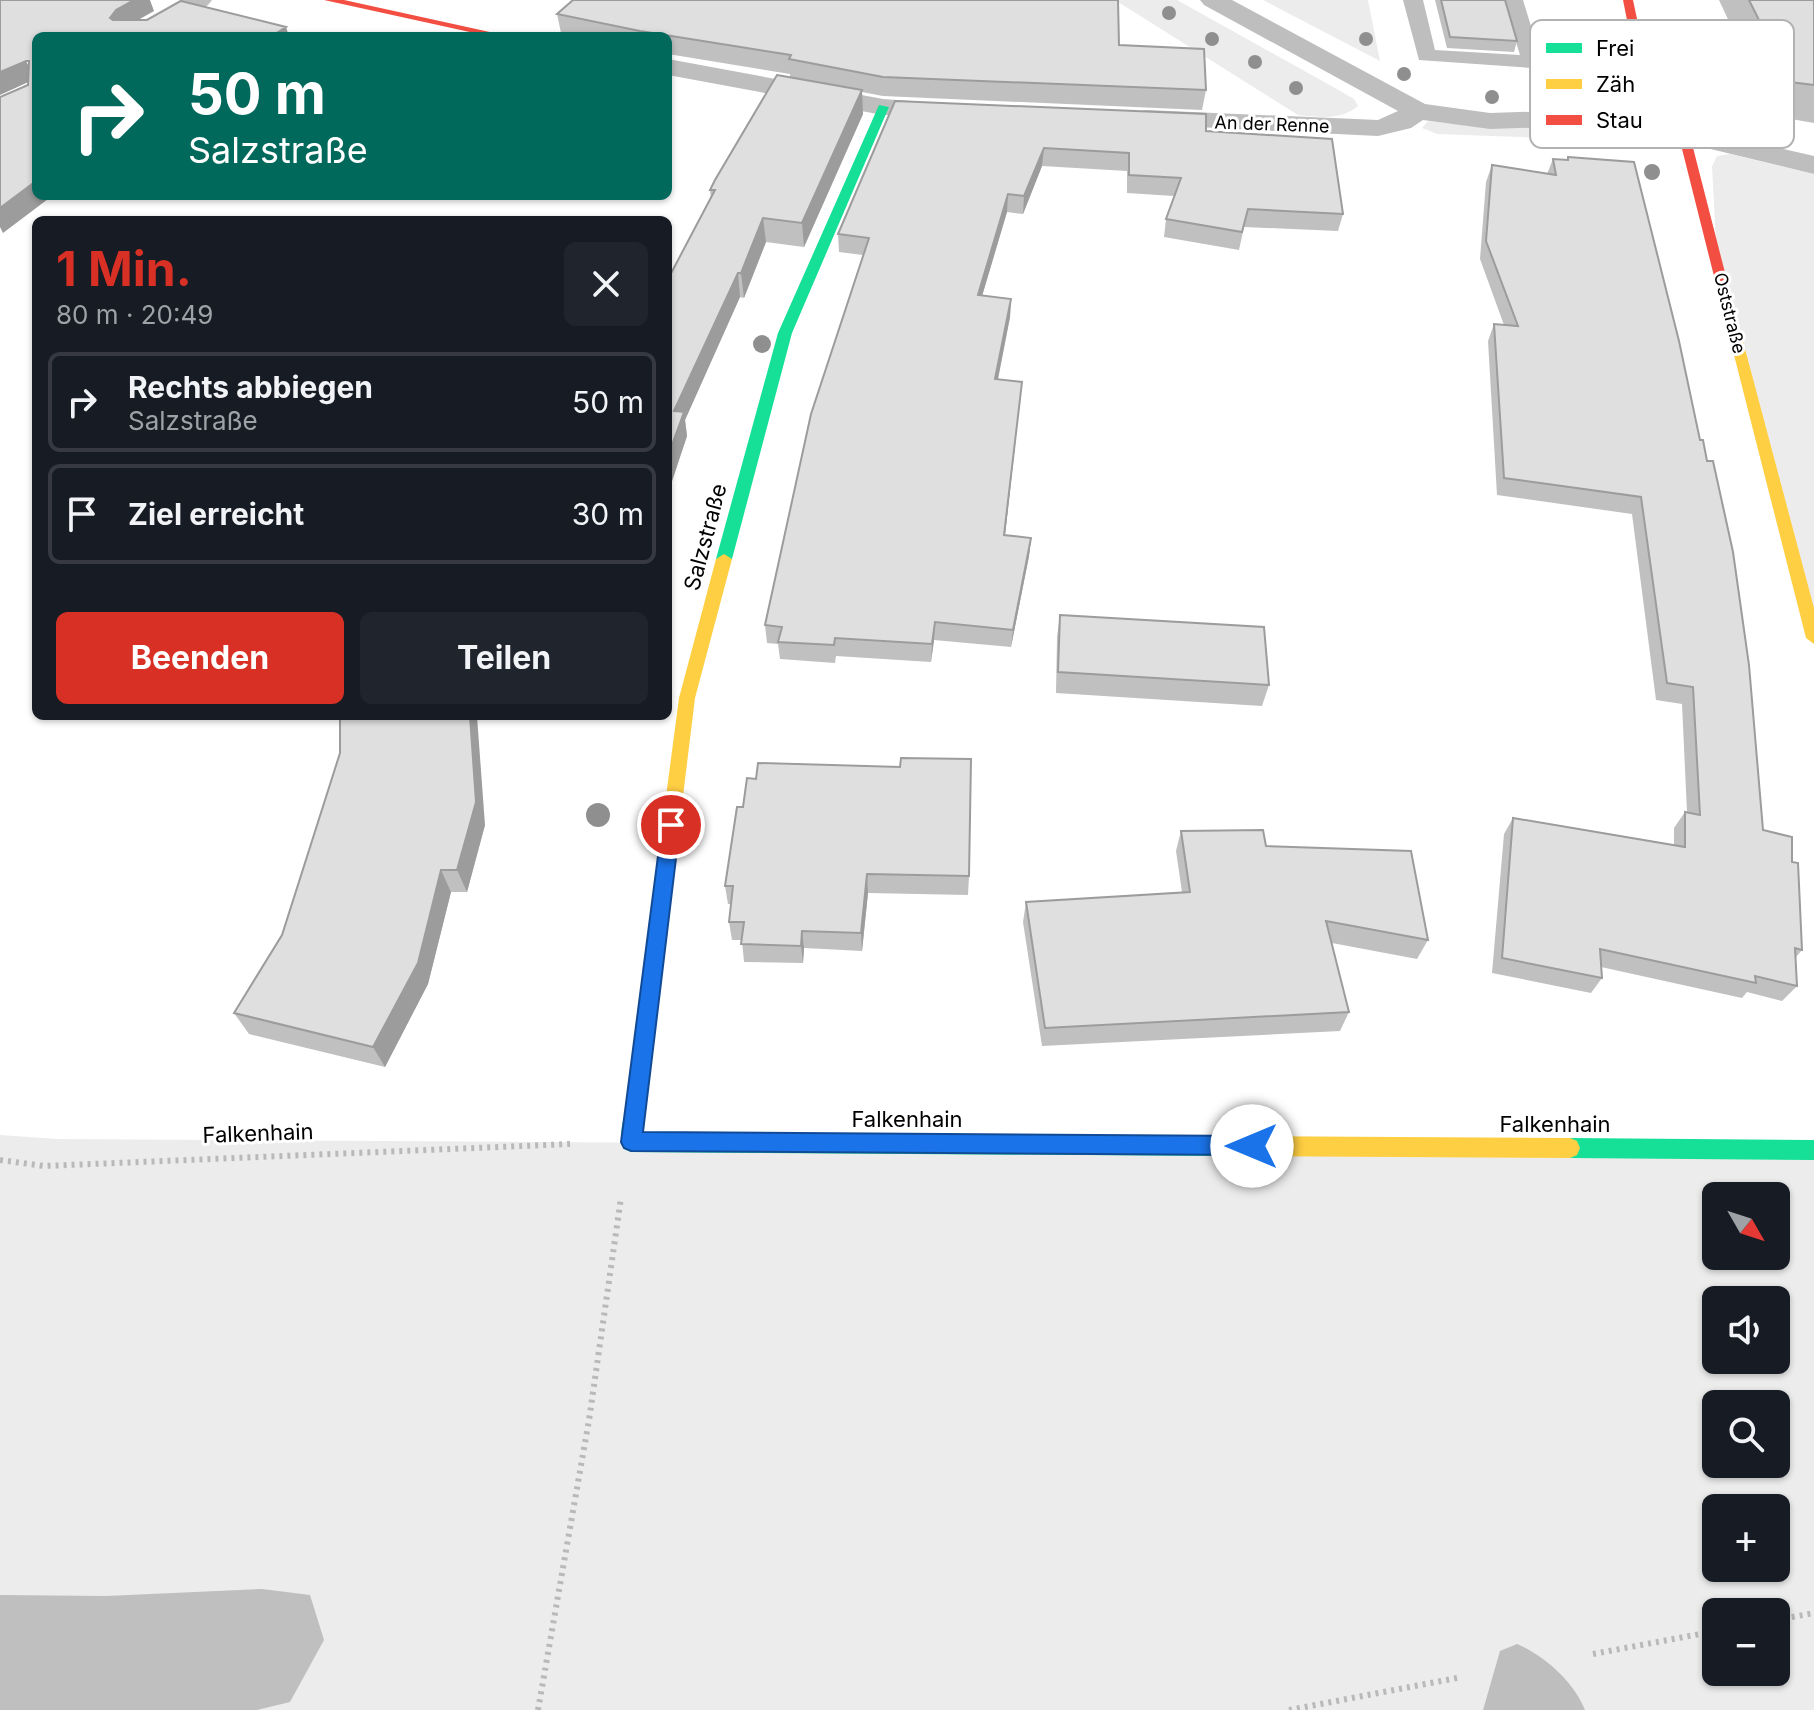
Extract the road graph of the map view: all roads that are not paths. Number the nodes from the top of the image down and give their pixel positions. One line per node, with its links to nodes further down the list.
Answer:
1 (199, 0): 8 (street)
2 (329, 0): 9 (street)
3 (1213, 0): 15 (street)
4 (1413, 0): 11 (lane)
5 (1513, 0): 10 (lane)
6 (1628, 0): 7 (street)
7 (1632, 20)
8 (141, 32)
9 (484, 32)
10 (1530, 55)
11 (1530, 62)
12 (672, 68): 13 (street)
13 (883, 107): 14 (street); 22 (street, Salzstraße)
14 (963, 111)
15 (1418, 111): 16 (street, An der Renne); 17 (street)
16 (1123, 117)
17 (1530, 120)
18 (1687, 148): 21 (street, Oststraße)
19 (1747, 148): 20 (street)
20 (1814, 165)
21 (1814, 638)
22 (631, 1142): 23 (street, Falkenhain)
23 (1814, 1150)
24 (1507, 1710): 25 (lane)
25 (1561, 1710)

